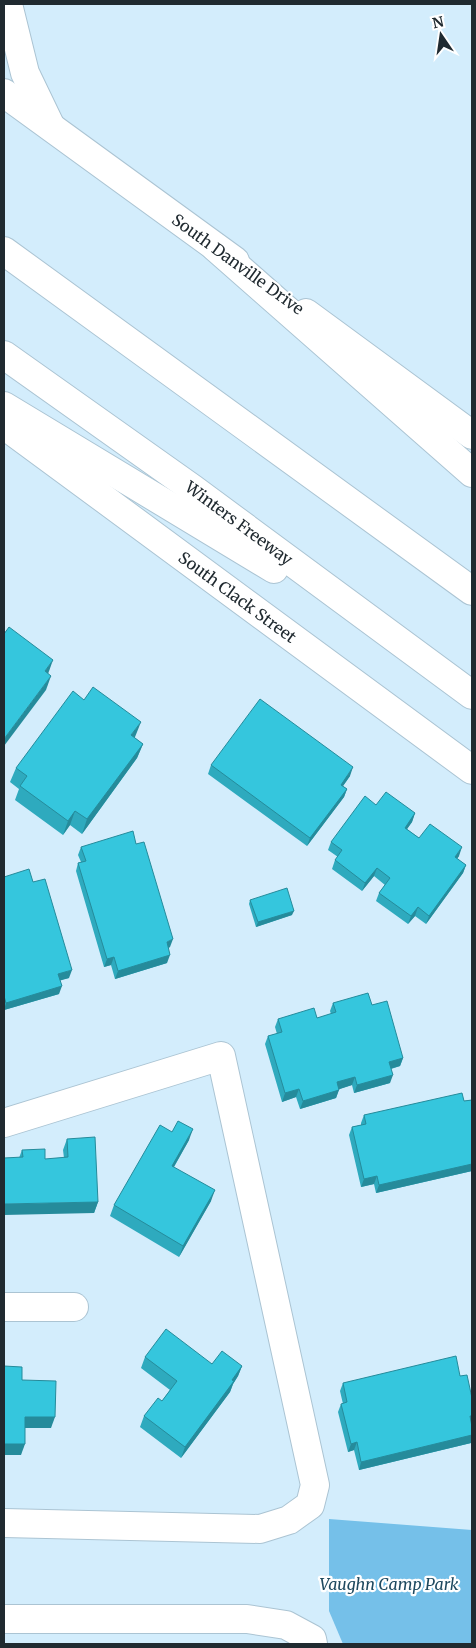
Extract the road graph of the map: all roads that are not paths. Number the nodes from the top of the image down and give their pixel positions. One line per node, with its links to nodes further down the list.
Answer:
1 (8, 4): 3 (main road)
2 (4, 93): 3 (main road, South Danville Drive)
3 (50, 125): 4 (main road, South Danville Drive)
4 (215, 247): 9 (main road, South Danville Drive); 10 (main road)
5 (4, 251): 11 (main road)
6 (4, 355): 12 (main road, Winters Freeway)
7 (4, 406): 12 (main road)
8 (4, 424): 14 (main road, South Clack Street)
9 (472, 435)
10 (472, 473)
11 (472, 591)
12 (420, 657): 13 (main road, Winters Freeway)
13 (472, 695)
14 (472, 770)
15 (4, 1123): 18 (main road)
16 (4, 1307): 17 (main road)
17 (74, 1307)
18 (4, 1523)
19 (4, 1619): 20 (main road)
20 (313, 1644)

